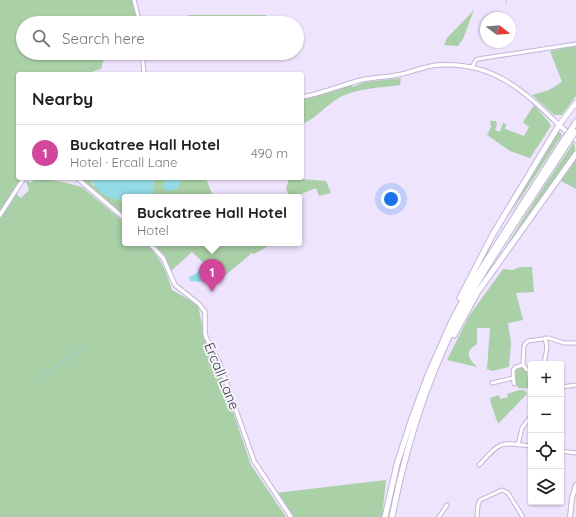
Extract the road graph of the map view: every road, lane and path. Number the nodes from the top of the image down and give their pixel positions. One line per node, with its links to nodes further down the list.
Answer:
1 (134, 0): 2 (street)
2 (138, 16)
3 (576, 44): 5 (street)
4 (143, 60): 6 (street)
5 (472, 66): 7 (street); 10 (street)
6 (144, 72)
7 (304, 97)
8 (576, 103): 10 (highway)
9 (576, 122): 11 (highway)
10 (559, 125): 13 (main road); 20 (highway)
11 (574, 131): 12 (highway, bridge)
12 (567, 139): 20 (highway); 30 (highway)
13 (576, 140)
14 (576, 154): 30 (highway)
15 (23, 180): 17 (street)
16 (79, 180): 18 (street)
17 (0, 215)
18 (122, 216)
19 (152, 246): 40 (street, Ercall Lane)
20 (451, 323): 41 (highway)
21 (545, 338): 22 (street); 23 (street); 24 (street)
22 (576, 343)
23 (545, 361)
24 (524, 365): 25 (street); 26 (street)
25 (528, 370)
26 (513, 378): 27 (street); 28 (street)
27 (494, 384)
28 (514, 384)
29 (576, 384): 31 (street)
30 (428, 386): 42 (highway)
31 (564, 386)
32 (528, 420): 33 (street)
33 (518, 445): 34 (street); 37 (street)
34 (528, 446)
35 (564, 451): 36 (street)
36 (576, 453)
37 (479, 464)
38 (576, 485): 46 (main road)
39 (447, 505): 43 (street)
40 (291, 517)
41 (385, 517)
42 (392, 517)
43 (440, 517)
44 (478, 517): 45 (street)
45 (522, 517)
46 (570, 517)

